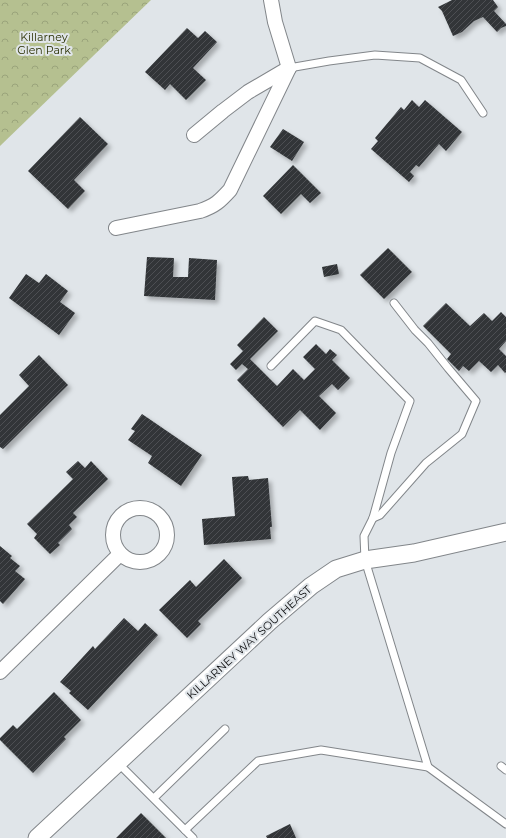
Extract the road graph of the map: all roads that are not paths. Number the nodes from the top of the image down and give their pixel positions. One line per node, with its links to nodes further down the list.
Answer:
1 (271, 0): 2 (street)
2 (290, 68): 3 (lane); 4 (street); 5 (street)
3 (483, 113)
4 (194, 135)
5 (116, 228)
6 (394, 303): 8 (lane)
7 (271, 366): 8 (lane)
8 (373, 518): 11 (lane)
9 (506, 532): 11 (street, KILLARNEY WAY SOUTHEAST)
10 (120, 554): 12 (street)
11 (365, 560): 14 (street, KILLARNEY WAY SOUTHEAST); 15 (lane)
12 (0, 672)
13 (225, 728): 16 (lane)
14 (118, 762): 16 (lane); 19 (street, KILLARNEY WAY SOUTHEAST)
15 (428, 767): 17 (lane); 18 (lane)
16 (154, 798): 18 (lane)
17 (506, 824)
18 (185, 830): 20 (lane)
19 (37, 838)
20 (193, 838)

